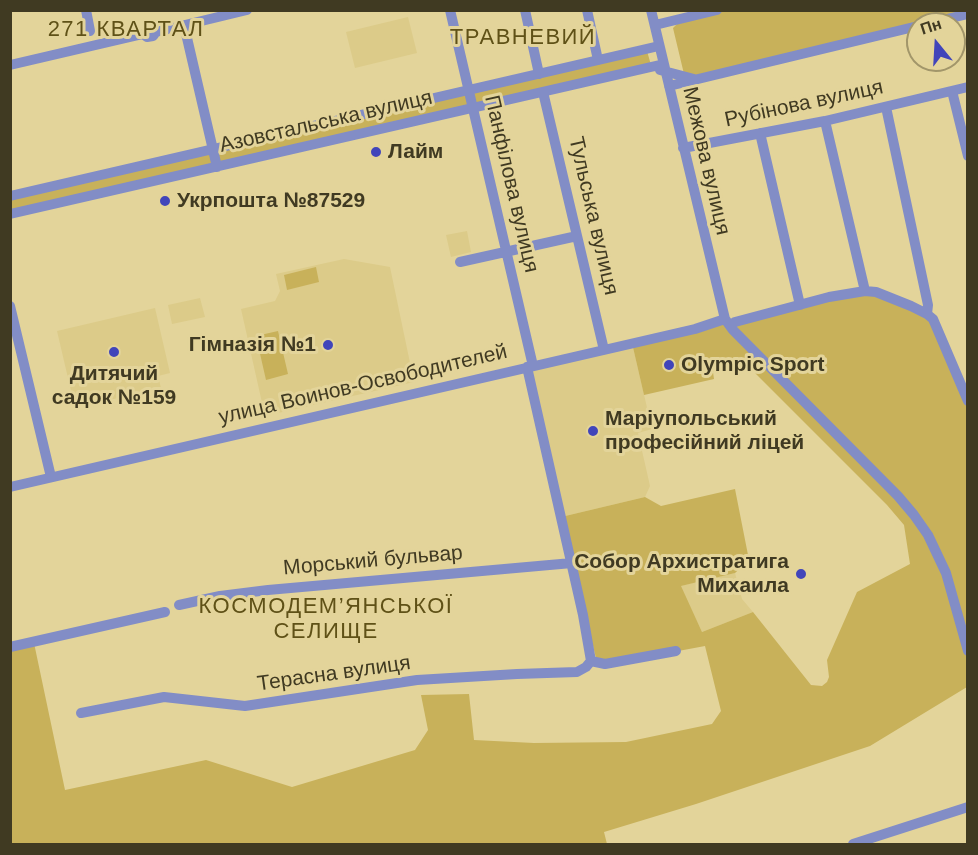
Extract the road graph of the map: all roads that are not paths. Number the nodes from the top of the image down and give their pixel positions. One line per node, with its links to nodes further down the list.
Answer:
1 (86, 10): 12 (street)
2 (247, 10): 9 (street)
3 (450, 10): 21 (street, Панфілова вулиця)
4 (525, 10): 17 (street)
5 (586, 10): 14 (street)
6 (651, 10): 10 (street, Межова вулиця)
7 (717, 10): 8 (street)
8 (679, 20): 10 (street); 13 (street)
9 (184, 25): 15 (street); 31 (street)
10 (655, 25): 13 (street, Межова вулиця)
11 (906, 29): 18 (street)
12 (90, 31)
13 (659, 42): 14 (street, Азовстальська вулиця); 16 (street, Межова вулиця)
14 (598, 60): 17 (street, Азовстальська вулиця)
15 (10, 65)
16 (665, 67): 18 (street); 19 (street, Межова вулиця); 23 (street, Азовстальська вулиця)
17 (539, 74): 21 (street, Азовстальська вулиця)
18 (694, 80): 19 (street)
19 (669, 86): 30 (street, Межова вулиця)
20 (968, 87): 22 (street, Рубінова вулиця)
21 (469, 90): 25 (street, Панфілова вулиця); 26 (street, Азовстальська вулиця)
22 (952, 91): 24 (street, Рубінова вулиця); 32 (street)
23 (543, 92): 25 (street, Азовстальська вулиця); 36 (street, Тульська вулиця)
24 (885, 107): 27 (street, Рубінова вулиця); 42 (street)
25 (473, 108): 28 (street, Азовстальська вулиця); 37 (street, Панфілова вулиця)
26 (381, 110): 28 (street); 31 (street, Азовстальська вулиця)
27 (825, 121): 29 (street, Рубінова вулиця); 39 (street)
28 (385, 128): 33 (street, Азовстальська вулиця)
29 (760, 134): 30 (street, Рубінова вулиця); 40 (street)
30 (683, 148): 43 (street, Межова вулиця)
31 (213, 149): 33 (street); 34 (street, Азовстальська вулиця)
32 (968, 156)
33 (217, 166): 35 (street, Азовстальська вулиця)
34 (10, 196)
35 (10, 214)
36 (577, 236): 37 (street); 44 (street, Тульська вулиця)
37 (507, 252): 38 (street); 45 (street, Панфілова вулиця)
38 (460, 262)
39 (865, 291): 40 (street, улица Воинов-Освободителей); 42 (street)
40 (800, 305): 43 (street, улица Воинов-Освободителей)
41 (10, 306): 47 (street)
42 (927, 314): 46 (street)
43 (727, 322): 44 (street, улица Воинов-Освободителей); 54 (street)
44 (604, 350): 45 (street, улица Воинов-Освободителей)
45 (530, 367): 47 (street, улица Воинов-Освободителей); 49 (street)
46 (968, 401)
47 (51, 477): 48 (street, улица Воинов-Освободителей)
48 (10, 487)
49 (572, 563): 50 (street, Морський бульвар); 55 (street)
50 (179, 605)
51 (165, 612): 52 (street)
52 (11, 644)
53 (676, 651): 55 (street, Терасна вулиця)
54 (968, 651)
55 (591, 661): 56 (street, Терасна вулиця)
56 (81, 713)
57 (968, 807): 58 (street)
58 (853, 844)

